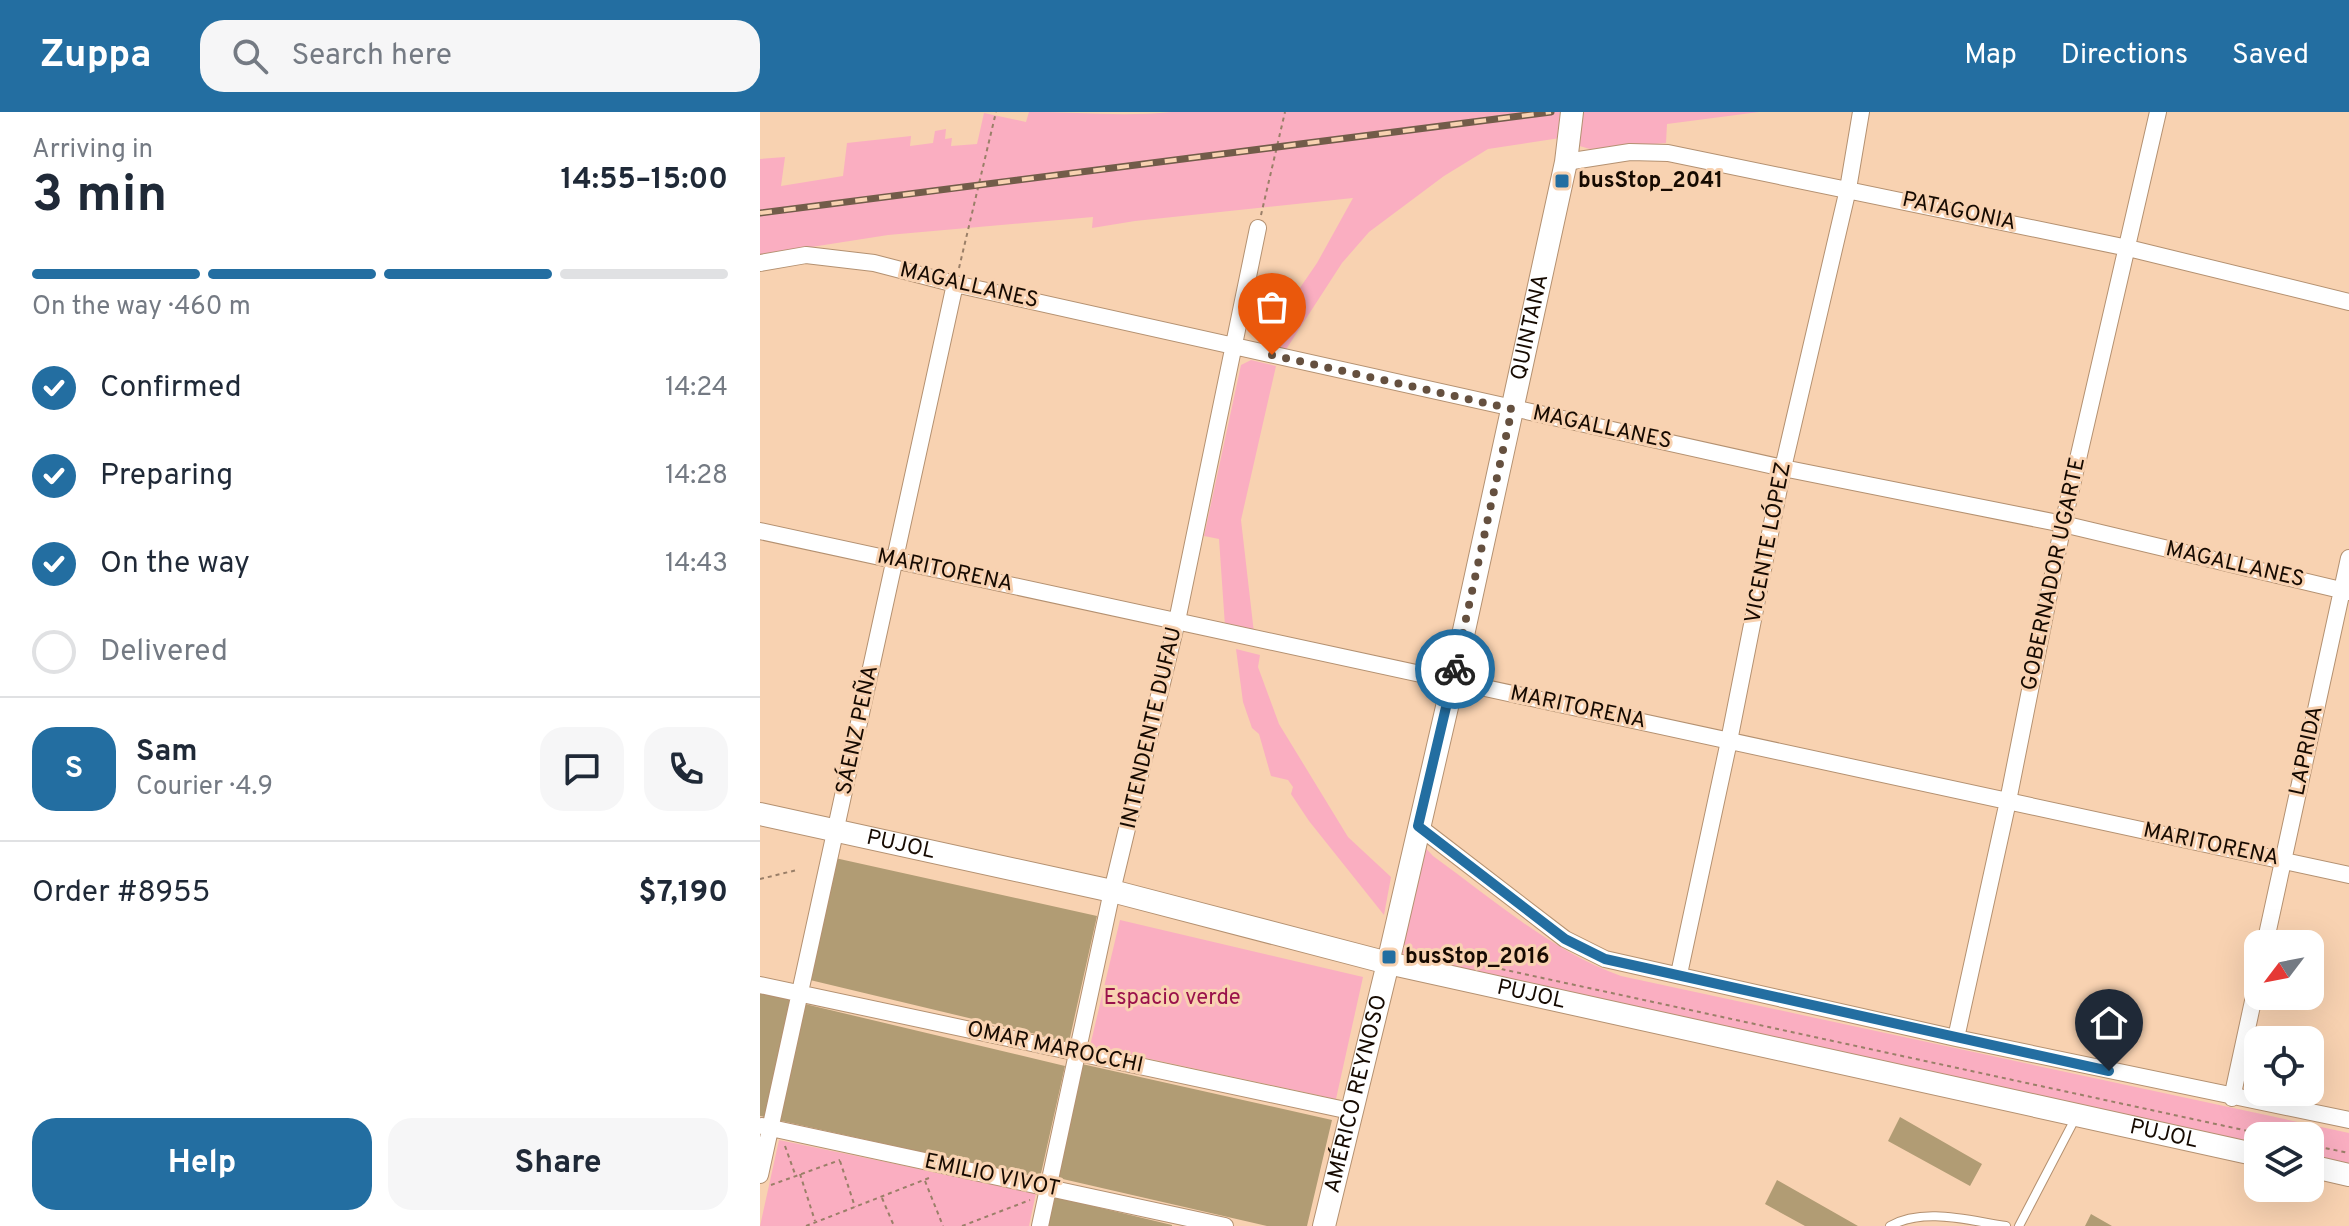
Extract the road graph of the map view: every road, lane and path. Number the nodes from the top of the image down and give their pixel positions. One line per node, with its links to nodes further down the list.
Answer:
1 (996, 112): 11 (path)
2 (1285, 112): 8 (path)
3 (1572, 112): 6 (main road, QUINTANA)
4 (1861, 112): 7 (street, VICENTE LÓPEZ)
5 (2158, 112): 9 (street, GOBERNADOR UGARTE)
6 (1566, 162): 7 (street, PATAGONIA); 14 (main road, QUINTANA)
7 (1848, 189): 9 (street, PATAGONIA); 15 (street, VICENTE LÓPEZ)
8 (1258, 228): 13 (street, INTENDENTE DUFAU)
9 (2128, 248): 12 (street, PATAGONIA); 16 (street, GOBERNADOR UGARTE)
10 (760, 263): 11 (street, MAGALLANES)
11 (955, 284): 13 (street, MAGALLANES); 19 (street, SÁENZ PEÑA)
12 (2349, 302)
13 (1232, 346): 14 (street, MAGALLANES); 21 (street, INTENDENTE DUFAU)
14 (1512, 409): 15 (street, MAGALLANES); 22 (main road, QUINTANA)
15 (1783, 468): 16 (street, MAGALLANES); 23 (street, VICENTE LÓPEZ)
16 (2063, 524): 20 (street, MAGALLANES); 24 (street, GOBERNADOR UGARTE)
17 (760, 531): 19 (street, MARITORENA)
18 (2349, 558): 20 (street, LAPRIDA)
19 (895, 560): 21 (street, MARITORENA); 27 (street, SÁENZ PEÑA)
20 (2346, 591): 28 (street, LAPRIDA)
21 (1177, 621): 22 (street, MARITORENA); 32 (street, INTENDENTE DUFAU)
22 (1453, 681): 23 (street, MARITORENA); 26 (main road, QUINTANA)
23 (1729, 741): 24 (street, MARITORENA); 36 (street, VICENTE LÓPEZ)
24 (2008, 801): 28 (street, MARITORENA); 40 (street, GOBERNADOR UGARTE)
25 (760, 814): 27 (main road, PUJOL)
26 (1418, 826): 35 (main road, QUINTANA); 36 (street)
27 (836, 831): 32 (main road, PUJOL); 38 (street, SÁENZ PEÑA)
28 (2283, 861): 30 (street, MARITORENA); 33 (street, LAPRIDA)
29 (797, 870): 31 (path)
30 (2349, 875)
31 (760, 879)
32 (1112, 891): 35 (main road, PUJOL); 41 (street, INTENDENTE DUFAU)
33 (2268, 930)
34 (1472, 962): 47 (path)
35 (1388, 963): 43 (main road, AMÉRICO REYNOSO); 44 (main road, PUJOL)
36 (1679, 974): 40 (street)
37 (760, 985): 38 (street, OMAR MAROCCHI)
38 (800, 993): 41 (street, OMAR MAROCCHI); 46 (street, SÁENZ PEÑA)
39 (2251, 1010): 42 (street)
40 (1956, 1038): 42 (street)
41 (1078, 1053): 43 (street, OMAR MAROCCHI); 58 (street, INTENDENTE DUFAU)
42 (2232, 1098): 45 (street)
43 (1350, 1111): 69 (main road, AMÉRICO REYNOSO)
44 (2076, 1116): 50 (main road, PUJOL); 72 (lane)
45 (2349, 1120)
46 (765, 1126): 56 (street, SÁENZ PEÑA); 58 (street, EMILIO VIVOT)
47 (2244, 1130)
48 (784, 1141): 53 (path)
49 (2324, 1148): 51 (path)
50 (2244, 1152)
51 (2349, 1153)
52 (2324, 1169): 54 (main road)
53 (798, 1175): 56 (path); 60 (path); 61 (path)
54 (2349, 1175)
55 (933, 1177): 57 (path)
56 (764, 1180)
57 (925, 1180): 59 (path); 65 (path)
58 (1042, 1193): 62 (path); 67 (street, INTENDENTE DUFAU); 68 (street, EMILIO VIVOT)
59 (882, 1197): 60 (path); 64 (path)
60 (855, 1207): 61 (path)
61 (815, 1222): 63 (path)
62 (973, 1224): 66 (path)
63 (806, 1226)
64 (894, 1226)
65 (943, 1226)
66 (962, 1226)
67 (1040, 1226)
68 (1225, 1226)
69 (1324, 1226)
70 (1890, 1226): 71 (lane)
71 (2006, 1226)
72 (2019, 1226)

